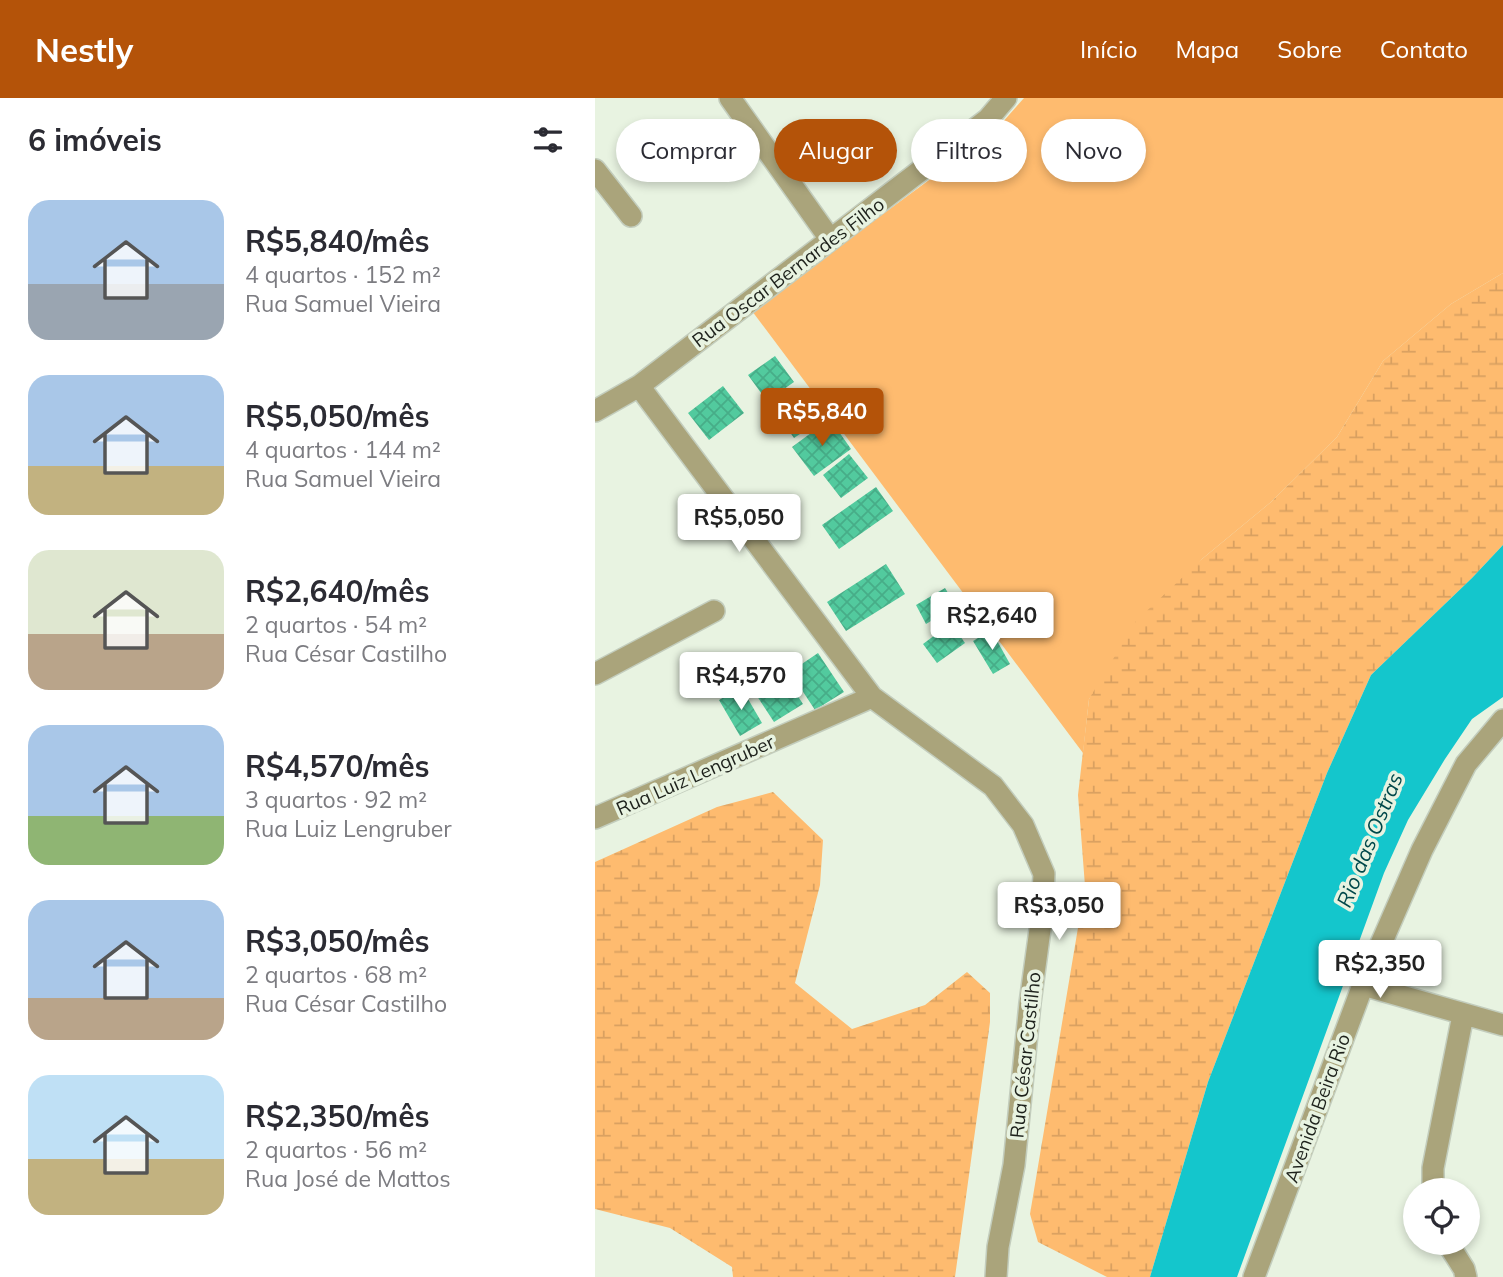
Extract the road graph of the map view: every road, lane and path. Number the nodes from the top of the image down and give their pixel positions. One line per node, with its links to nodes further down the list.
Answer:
1 (730, 98): 5 (street)
2 (1006, 98): 5 (street, Rua Oscar Bernardes Filho)
3 (595, 170): 4 (street)
4 (631, 216)
5 (830, 239): 6 (street, Rua Oscar Bernardes Filho)
6 (639, 386): 7 (street, Rua Oscar Bernardes Filho); 10 (street, Rua César Castilho)
7 (595, 411)
8 (714, 611): 9 (street)
9 (595, 674)
10 (872, 698): 12 (street, Rua Luiz Lengruber); 18 (street, Rua César Castilho)
11 (1503, 720): 13 (street, Avenida Beira Rio)
12 (595, 818)
13 (1363, 985): 14 (street); 19 (street, Avenida Beira Rio)
14 (1463, 1015): 15 (street); 16 (street)
15 (1503, 1025)
16 (1433, 1178)
17 (1455, 1255): 20 (street)
18 (996, 1277)
19 (1254, 1277)
20 (1466, 1277)

